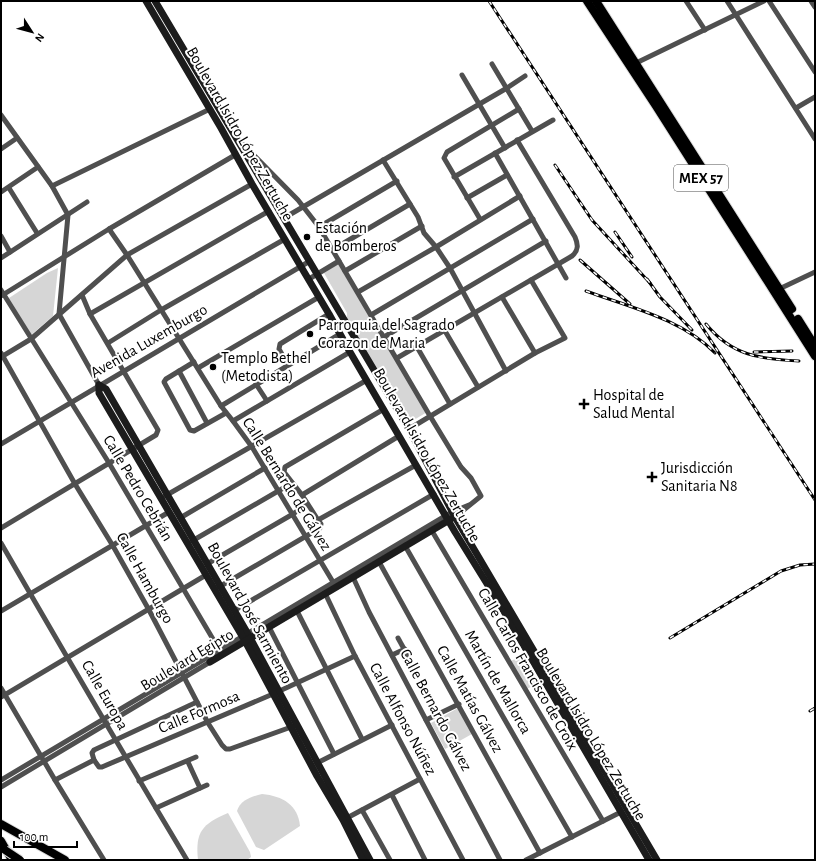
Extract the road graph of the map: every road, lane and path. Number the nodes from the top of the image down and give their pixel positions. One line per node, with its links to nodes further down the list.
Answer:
1 (146, 1): 14 (main road, Boulevard Isidro López Zertuche)
2 (155, 1): 14 (main road, Boulevard Isidro López Zertuche)
3 (587, 1): 13 (main road, MEX 57)
4 (596, 1): 13 (main road, MEX 57)
5 (686, 1): 12 (street)
6 (727, 1): 11 (street)
7 (764, 1): 11 (street)
8 (769, 1): 17 (street)
9 (811, 1): 10 (street)
10 (815, 7)
11 (736, 15): 12 (street); 23 (street)
12 (704, 30): 16 (street)
13 (615, 38): 16 (main road, MEX 57)
14 (173, 40): 24 (main road, Boulevard Isidro López Zertuche); 30 (main road, Boulevard Isidro López Zertuche)
15 (492, 64): 20 (street)
16 (632, 64): 83 (main road, MEX 57)
17 (815, 72)
18 (462, 75): 22 (street)
19 (525, 76): 20 (street)
20 (507, 88): 22 (street); 25 (street)
21 (815, 97): 23 (street)
22 (478, 103): 28 (street); 38 (street)
23 (796, 108): 32 (street)
24 (210, 109): 37 (main road, Boulevard Isidro López Zertuche); 44 (street)
25 (519, 109): 28 (street); 29 (street)
26 (1, 116): 31 (street)
27 (553, 120): 29 (street)
28 (492, 126): 34 (street); 41 (street)
29 (532, 131): 33 (street)
30 (234, 135): 51 (street); 54 (main road, Boulevard Isidro López Zertuche)
31 (17, 138): 35 (street); 39 (street)
32 (815, 139)
33 (517, 140): 34 (street); 72 (street)
34 (505, 148): 36 (street)
35 (1, 149)
36 (496, 153): 40 (street); 41 (street)
37 (235, 155): 43 (main road, Boulevard Isidro López Zertuche); 59 (street)
38 (383, 160): 42 (street); 51 (street)
39 (38, 167): 44 (street); 45 (street)
40 (507, 175): 47 (street); 48 (street)
41 (454, 177): 48 (street)
42 (396, 181): 50 (street); 58 (street)
43 (252, 184): 52 (main road, Boulevard Isidro López Zertuche); 67 (street)
44 (52, 186): 53 (street)
45 (8, 188): 46 (street); 60 (street)
46 (1, 192)
47 (520, 196): 55 (street); 56 (street)
48 (467, 198): 55 (street)
49 (87, 202): 53 (street)
50 (410, 204): 57 (street); 65 (street)
51 (304, 207): 54 (street); 58 (street)
52 (268, 211): 62 (main road, Boulevard Isidro López Zertuche); 81 (street)
53 (68, 215): 60 (street); 68 (street)
54 (284, 218): 70 (main road, Boulevard Isidro López Zertuche)
55 (480, 219): 64 (street)
56 (533, 219): 63 (street); 74 (street)
57 (422, 226): 64 (street); 75 (street)
58 (319, 227): 65 (street)
59 (109, 229): 67 (street, Calle Bernardo de Gálvez); 68 (street)
60 (37, 233): 66 (street)
61 (1, 236): 66 (street)
62 (285, 240): 73 (main road, Boulevard Isidro López Zertuche); 89 (street)
63 (546, 241): 72 (street); 82 (street)
64 (436, 247): 74 (street); 84 (street)
65 (332, 250): 71 (street)
66 (10, 252): 69 (street)
67 (127, 255): 81 (street, Calle Bernardo de Gálvez); 86 (street)
68 (65, 256): 85 (street); 91 (street)
69 (1, 258)
70 (310, 261): 73 (street, Avenida Luxemburgo); 77 (main road, Boulevard Isidro López Zertuche)
71 (339, 261): 75 (street); 77 (street)
72 (558, 264): 78 (street); 80 (street)
73 (301, 267): 79 (main road, Boulevard Isidro López Zertuche); 99 (street, Avenida Luxemburgo)
74 (450, 268): 82 (street); 94 (street)
75 (345, 271): 84 (street)
76 (815, 272): 83 (street)
77 (318, 274): 79 (street); 128 (main road, Boulevard Isidro López Zertuche)
78 (566, 278)
79 (309, 279): 87 (main road, Boulevard Isidro López Zertuche)
80 (531, 280): 88 (street); 104 (street)
81 (144, 282): 89 (street, Calle Bernardo de Gálvez); 92 (street)
82 (462, 290): 90 (street); 97 (street)
83 (777, 290): 101 (main road, MEX 57); 106 (main road, MEX 57)
84 (358, 292): 94 (street)
85 (2, 294): 98 (street, Calle Pedro Cebrián)
86 (82, 295): 91 (street); 92 (street)
87 (319, 297): 93 (main road, Boulevard Isidro López Zertuche); 110 (street)
88 (502, 297): 90 (street); 104 (street)
89 (161, 310): 99 (street, Calle Bernardo de Gálvez); 100 (street)
90 (475, 312): 95 (street); 112 (street)
91 (59, 314): 98 (street); 116 (street, Boulevard José Sarmiento)
92 (90, 314): 100 (street)
93 (330, 314): 96 (main road, Boulevard Isidro López Zertuche); 109 (street)
94 (371, 315): 97 (street)
95 (445, 331): 102 (street); 117 (street)
96 (340, 334): 103 (main road, Boulevard Isidro López Zertuche); 109 (street)
97 (384, 336): 107 (street)
98 (31, 339): 105 (street); 119 (street, Calle Pedro Cebrián)
99 (179, 340): 108 (street, Calle Bernardo de Gálvez); 113 (street, Avenida Luxemburgo)
100 (108, 343): 113 (street)
101 (815, 346)
102 (417, 347): 107 (street); 120 (street)
103 (350, 352): 114 (main road, Boulevard Isidro López Zertuche); 118 (street)
104 (535, 353): 112 (street)
105 (2, 355): 125 (street, Calle Hamburgo)
106 (815, 356)
107 (397, 358): 124 (street)
108 (194, 362): 110 (street, Calle Bernardo de Gálvez); 111 (street)
109 (288, 365): 115 (street)
110 (198, 368): 121 (street, Calle Bernardo de Gálvez)
111 (179, 371): 127 (street); 127 (street)
112 (506, 371): 117 (street)
113 (123, 372): 116 (street, Avenida Luxemburgo); 132 (street)
114 (367, 380): 122 (main road, Boulevard Isidro López Zertuche); 131 (street)
115 (256, 384): 118 (street); 121 (street)
116 (99, 385): 119 (street, Avenida Luxemburgo); 132 (main road, Boulevard José Sarmiento)
117 (478, 387): 120 (street)
118 (267, 401): 126 (street)
119 (72, 402): 125 (street, Avenida Luxemburgo); 133 (street, Calle Pedro Cebrián)
120 (450, 404): 124 (street)
121 (221, 406): 123 (street, Calle Bernardo de Gálvez)
122 (384, 409): 129 (main road, Boulevard Isidro López Zertuche); 136 (street)
123 (226, 413): 126 (street, Calle Bernardo de Gálvez); 127 (street)
124 (430, 416): 128 (street); 145 (street, Boulevard Egipto)
125 (40, 421): 130 (street, Avenida Luxemburgo); 137 (street, Calle Hamburgo)
126 (233, 421): 131 (street, Calle Bernardo de Gálvez)
127 (207, 423)
128 (409, 429): 145 (main road, Boulevard Isidro López Zertuche)
129 (399, 436): 134 (main road, Boulevard Isidro López Zertuche); 140 (street)
130 (1, 444)
131 (252, 447): 135 (street, Calle Bernardo de Gálvez); 141 (street)
132 (135, 448): 133 (street); 141 (main road, Boulevard José Sarmiento)
133 (109, 463): 137 (street); 148 (street, Calle Pedro Cebrián)
134 (416, 465): 139 (main road, Boulevard Isidro López Zertuche); 147 (street)
135 (265, 468): 138 (street, Calle Bernardo de Gálvez); 146 (street)
136 (292, 483): 138 (street); 140 (street)
137 (74, 484): 149 (street); 155 (street, Calle Hamburgo)
138 (278, 491): 144 (street, Calle Bernardo de Gálvez); 152 (street)
139 (434, 494): 145 (main road, Boulevard Isidro López Zertuche); 156 (street)
140 (302, 495): 142 (street)
141 (164, 497): 143 (main road, Boulevard José Sarmiento); 146 (main road, Boulevard José Sarmiento)
142 (307, 504): 144 (street); 147 (street)
143 (169, 512): 148 (street); 152 (main road, Boulevard José Sarmiento)
144 (293, 514): 151 (street, Calle Bernardo de Gálvez); 158 (street)
145 (451, 516): 150 (main road, Boulevard Egipto); 154 (street, Boulevard Egipto); 196 (main road, Boulevard Isidro López Zertuche)
146 (180, 518): 152 (main road, Boulevard José Sarmiento)
147 (319, 522): 151 (street)
148 (146, 526): 155 (street); 163 (street, Calle Pedro Cebrián)
149 (1, 528)
150 (432, 531): 154 (main road, Boulevard Egipto); 217 (street, Calle Carlos Francisco de Croix)
151 (306, 537): 156 (street, Calle Bernardo de Gálvez); 162 (street)
152 (190, 542): 158 (main road, Boulevard José Sarmiento); 159 (main road, Boulevard José Sarmiento)
153 (1, 543): 165 (street, Calle Europa)
154 (404, 544): 157 (main road, Boulevard Egipto); 220 (street, Martín de Mallorca)
155 (113, 546): 165 (street); 167 (street, Calle Hamburgo)
156 (319, 560): 161 (street, Calle Bernardo de Gálvez); 168 (street)
157 (378, 560): 160 (main road, Boulevard Egipto); 187 (street, Calle Matías Gálvez)
158 (208, 564): 162 (main road, Boulevard José Sarmiento)
159 (206, 575): 162 (main road, Boulevard José Sarmiento); 163 (street)
160 (352, 575): 161 (street, Boulevard Egipto); 164 (main road, Boulevard Egipto); 175 (street, Calle Bernardo Gálvez)
161 (333, 582): 164 (street, Boulevard Egipto)
162 (218, 588): 168 (main road, Boulevard José Sarmiento); 171 (main road, Boulevard José Sarmiento)
163 (182, 589): 167 (street); 174 (street, Calle Pedro Cebrián)
164 (324, 591): 166 (main road, Boulevard Egipto); 176 (street, Calle Alfonso Núñez)
165 (31, 595): 169 (street); 177 (street, Calle Europa)
166 (296, 608): 170 (main road, Boulevard Egipto); 180 (street)
167 (149, 610): 177 (street); 181 (street, Calle Hamburgo)
168 (234, 610): 171 (main road, Boulevard José Sarmiento)
169 (1, 611)
170 (267, 625): 171 (main road, Boulevard Egipto); 182 (street)
171 (246, 638): 174 (street, Boulevard Egipto); 179 (main road, Boulevard Egipto); 184 (main road, Boulevard José Sarmiento)
172 (398, 638): 173 (street)
173 (404, 649): 175 (street); 178 (street)
174 (220, 651): 181 (street, Boulevard Egipto)
175 (392, 655): 189 (street, Calle Bernardo Gálvez)
176 (355, 656): 180 (street, Calle Formosa); 192 (street, Calle Alfonso Núñez)
177 (68, 658): 185 (street); 188 (street, Calle Europa)
178 (409, 658)
179 (210, 662): 181 (street, Boulevard Egipto)
180 (327, 669): 182 (street, Calle Formosa); 194 (street)
181 (184, 675): 186 (street, Calle Hamburgo); 188 (street, Boulevard Egipto); 191 (street, Boulevard Egipto)
182 (297, 683): 184 (street, Calle Formosa); 197 (street)
183 (1, 688): 185 (street)
184 (276, 693): 190 (street, Calle Formosa); 193 (main road, Boulevard José Sarmiento)
185 (3, 696): 198 (street)
186 (197, 702): 190 (street, Calle Hamburgo); 195 (street)
187 (459, 704): 189 (street); 223 (street, Calle Matías Gálvez)
188 (104, 719): 191 (street, Calle Europa); 198 (street, Boulevard Egipto)
189 (426, 720): 235 (street, Calle Bernardo Gálvez)
190 (208, 723): 193 (street, Calle Hamburgo); 199 (street, Calle Formosa)
191 (107, 724): 195 (street, Calle Europa); 202 (street, Boulevard Egipto)
192 (392, 724): 194 (street); 205 (street, Calle Alfonso Núñez)
193 (294, 726): 204 (main road, Boulevard José Sarmiento); 216 (main road, Boulevard José Sarmiento)
194 (362, 739): 197 (street)
195 (116, 740): 199 (street, Calle Europa); 201 (street)
196 (588, 749): 215 (main road, Boulevard Isidro López Zertuche); 238 (main road, Boulevard Isidro López Zertuche)
197 (334, 754): 204 (street)
198 (41, 757): 202 (street); 206 (street, Boulevard Egipto)
199 (126, 757): 201 (street, Calle Formosa); 208 (street, Calle Europa)
200 (196, 757): 203 (street)
201 (94, 760): 207 (street)
202 (44, 762): 207 (street); 210 (street, Boulevard Egipto)
203 (188, 762): 208 (street); 211 (street)
204 (317, 763): 216 (main road, Boulevard José Sarmiento)
205 (420, 779): 212 (street); 234 (street, Calle Alfonso Núñez)
206 (1, 780)
207 (55, 780): 228 (street)
208 (139, 782): 213 (street, Calle Europa)
209 (207, 785): 211 (street)
210 (1, 787)
211 (200, 788): 213 (street)
212 (392, 795): 214 (street); 233 (street)
213 (156, 808): 229 (street, Calle Europa)
214 (362, 810): 216 (street); 232 (street)
215 (621, 812): 217 (street); 237 (main road, Boulevard Isidro López Zertuche)
216 (345, 819): 230 (main road, Boulevard José Sarmiento); 231 (main road, Boulevard José Sarmiento)
217 (603, 821): 220 (street)
218 (1, 824): 227 (main road)
219 (1, 832): 226 (main road)
220 (572, 837): 223 (street)
221 (1, 841): 224 (main road)
222 (1, 847): 225 (main road, bridge)
223 (540, 853): 236 (street)
224 (12, 860)
225 (20, 860)
226 (59, 860)
227 (65, 860)
228 (104, 860)
229 (187, 860)
230 (363, 860)
231 (370, 860)
232 (390, 860)
233 (425, 860)
234 (463, 860)
235 (500, 860)
236 (526, 860)
237 (649, 860)
238 (657, 860)

